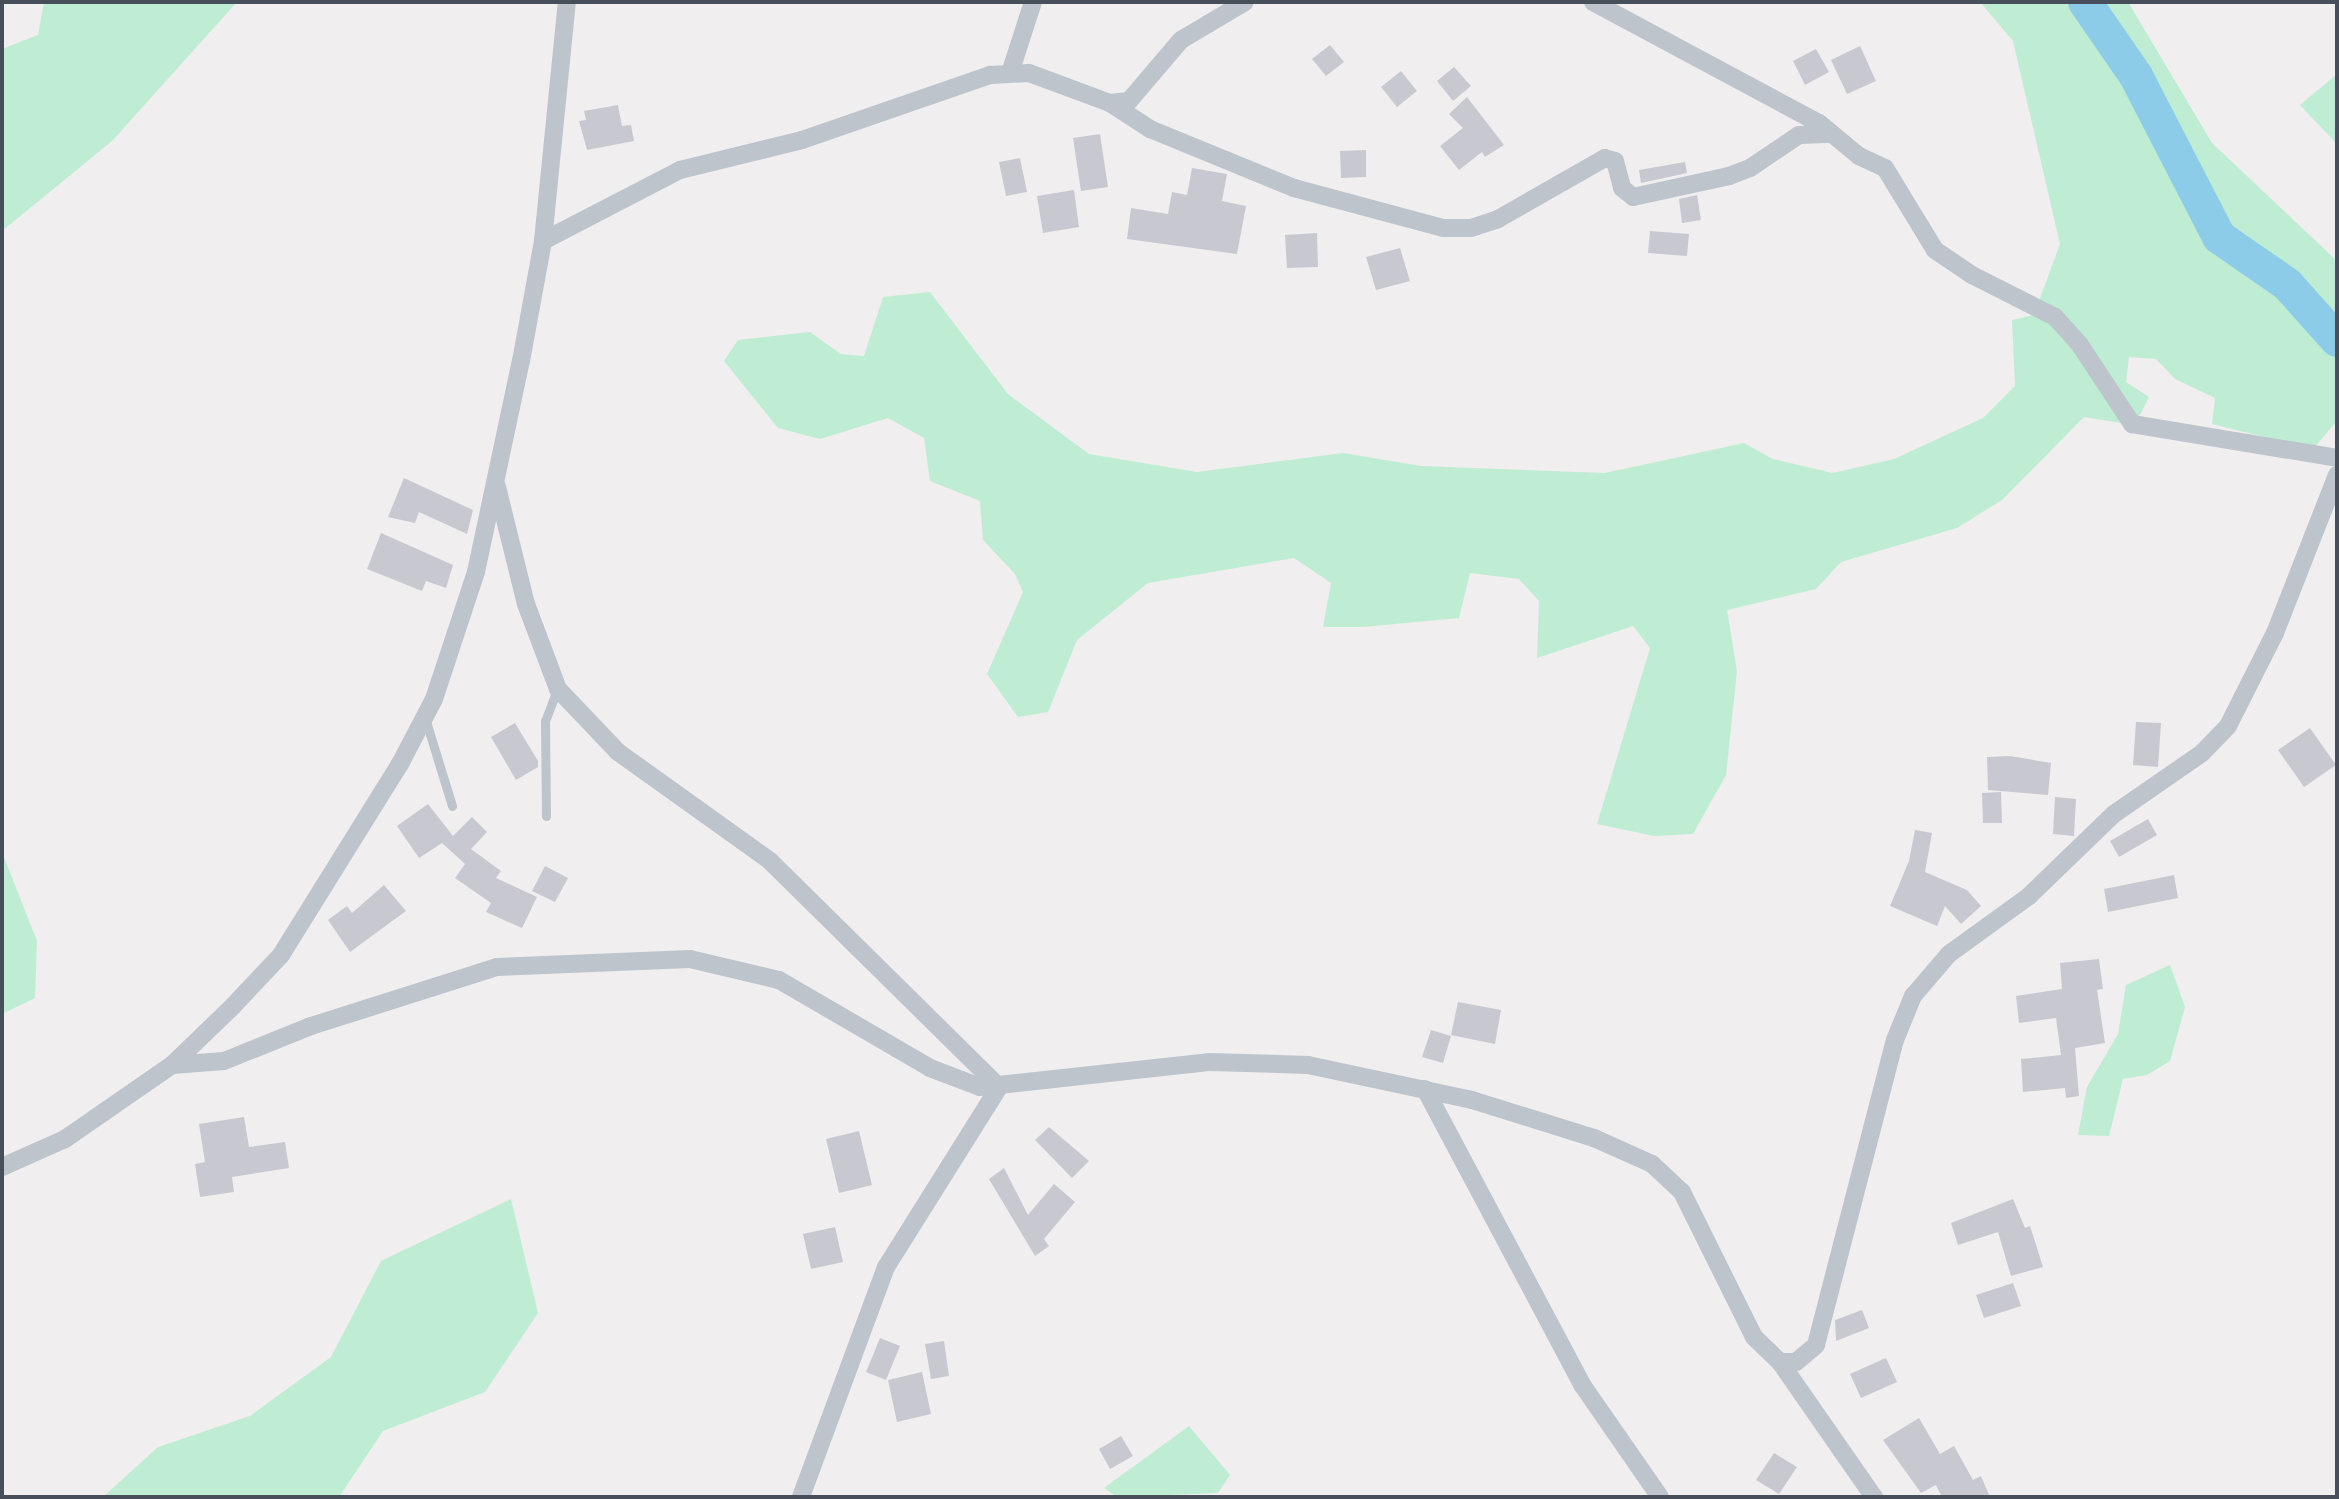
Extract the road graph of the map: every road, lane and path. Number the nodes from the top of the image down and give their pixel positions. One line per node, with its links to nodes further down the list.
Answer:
1 (567, 2): 8 (street)
2 (1033, 2): 5 (street)
3 (1245, 2): 6 (street)
4 (1593, 2): 7 (street)
5 (1011, 70): 6 (street); 8 (street)
6 (1110, 103): 7 (street)
7 (1832, 134): 9 (street)
8 (543, 241): 11 (street)
9 (2337, 458)
10 (2337, 475): 20 (street)
11 (496, 484): 12 (street); 13 (street)
12 (558, 689): 15 (lane); 17 (street)
13 (424, 715): 14 (lane); 16 (street)
14 (452, 806)
15 (546, 816)
16 (172, 1065): 17 (street); 19 (street)
17 (999, 1087): 18 (street); 21 (street)
18 (1425, 1089): 20 (street); 22 (street)
19 (2, 1167)
20 (1780, 1362): 23 (street)
21 (801, 1497)
22 (1660, 1497)
23 (1874, 1497)

